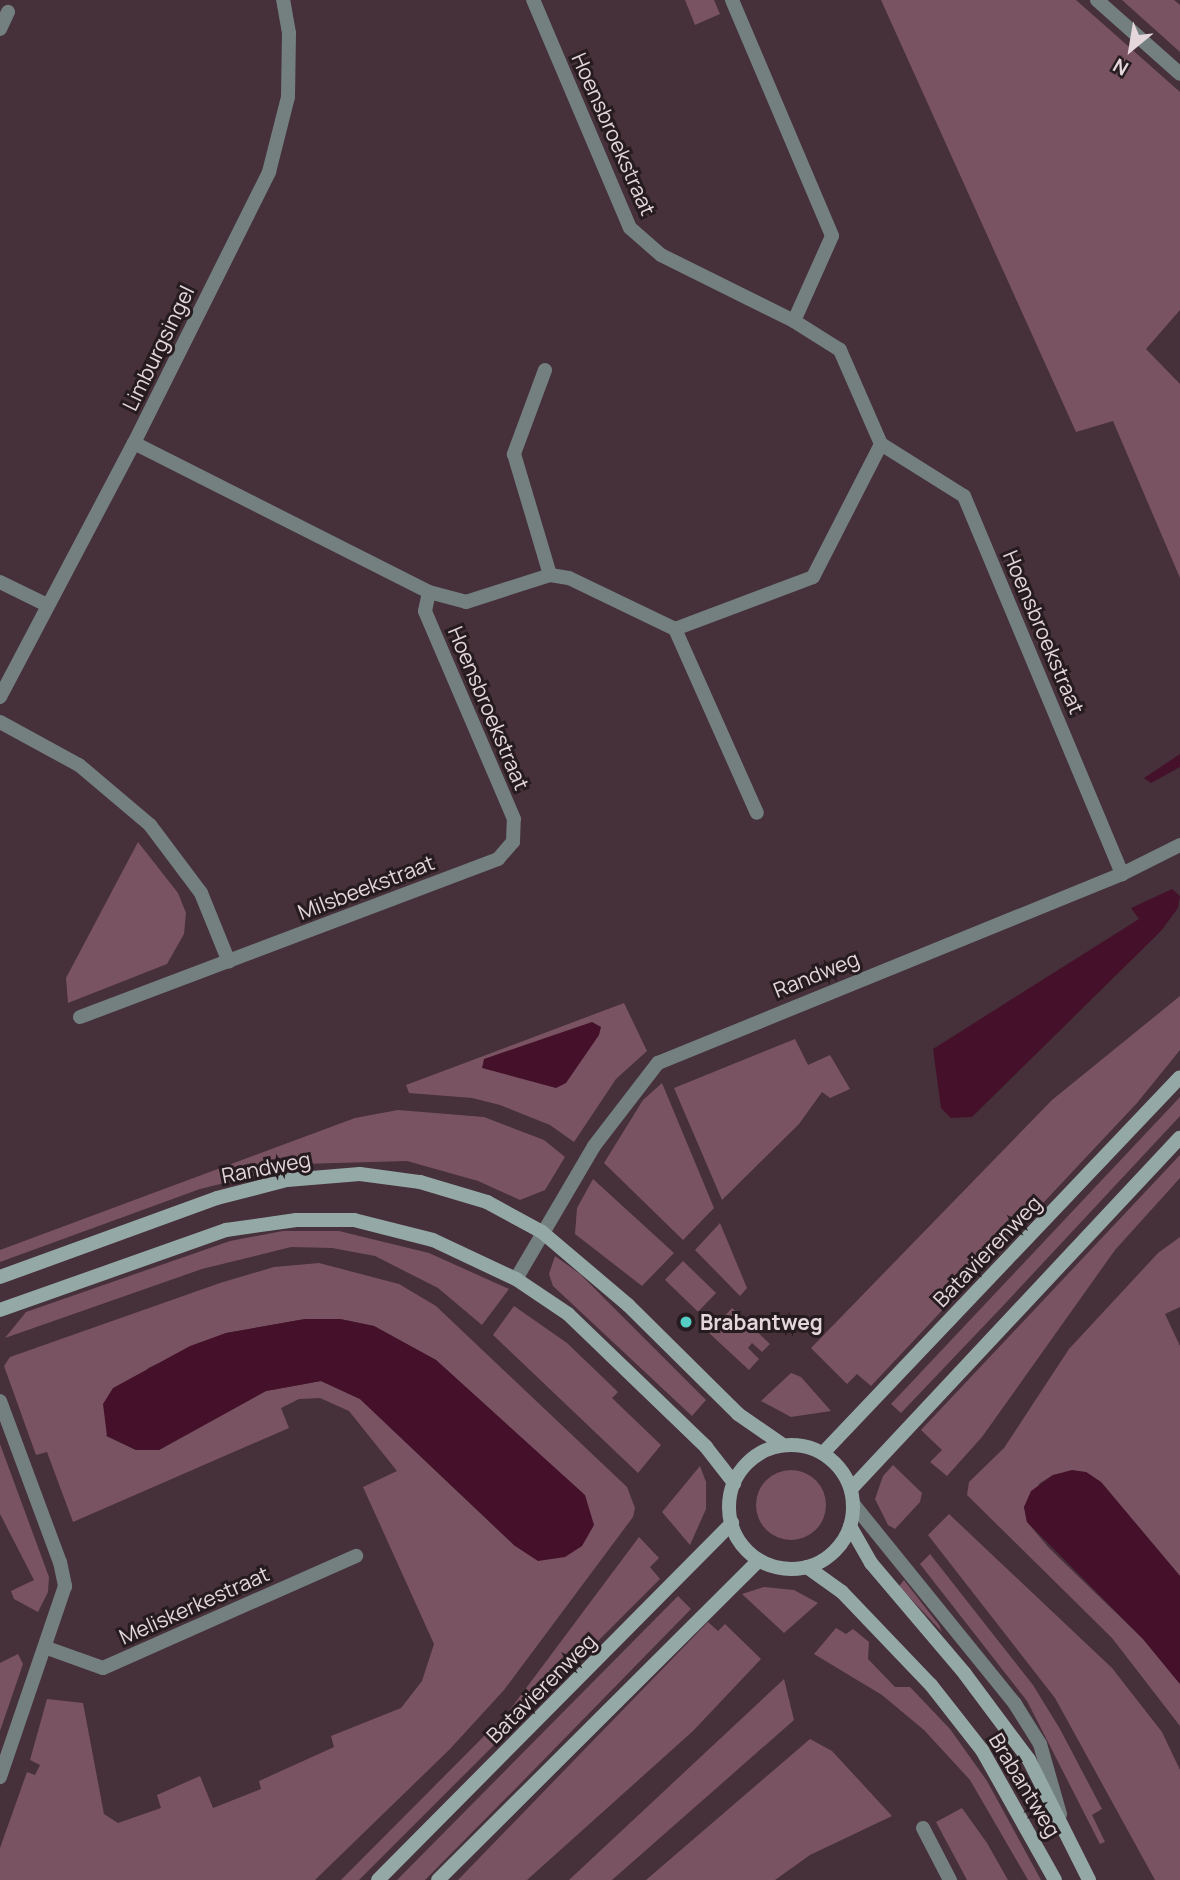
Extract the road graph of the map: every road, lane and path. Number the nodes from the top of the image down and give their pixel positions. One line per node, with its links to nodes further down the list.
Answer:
1 (283, 0): 10 (street, Limburgsingel)
2 (533, 0): 8 (street, Hoensbroekstraat)
3 (732, 0): 8 (street)
4 (1097, 0): 7 (street)
5 (8, 12): 6 (street)
6 (0, 29)
7 (1180, 74)
8 (794, 321): 11 (street, Hoensbroekstraat)
9 (545, 370): 12 (street)
10 (134, 443): 14 (street, Hoensbroekstraat); 15 (street, Limburgsingel)
11 (881, 444): 16 (street); 22 (street, Hoensbroekstraat)
12 (550, 575): 14 (street, Hoensbroekstraat); 16 (street)
13 (0, 582): 15 (street)
14 (429, 592): 20 (street, Hoensbroekstraat)
15 (47, 605): 17 (street, Limburgsingel)
16 (675, 629): 19 (street)
17 (0, 697)
18 (0, 722): 23 (street)
19 (757, 813)
20 (513, 842): 23 (street, Milsbeekstraat)
21 (1180, 845): 22 (street, Randweg)
22 (1122, 874): 27 (street, Randweg)
23 (229, 962): 24 (street, Milsbeekstraat)
24 (80, 1017)
25 (1180, 1077): 33 (street, Batavierenweg)
26 (1180, 1138): 35 (street)
27 (542, 1232): 28 (street, Randweg); 29 (street, Randweg); 32 (street, Randweg)
28 (0, 1277)
29 (516, 1279): 30 (street); 34 (street)
30 (0, 1310)
31 (0, 1401): 42 (street)
32 (783, 1445): 33 (street); 34 (street)
33 (823, 1453): 35 (street)
34 (734, 1483): 37 (street)
35 (851, 1489): 36 (street)
36 (854, 1505): 38 (street); 45 (street, Brabantweg)
37 (732, 1523): 40 (street); 46 (street, Batavierenweg)
38 (850, 1526): 41 (street); 45 (street, Brabantweg)
39 (356, 1556): 42 (street, Meliskerkestraat)
40 (759, 1560): 41 (street); 47 (street)
41 (807, 1567): 49 (street, Brabantweg)
42 (47, 1648): 43 (street)
43 (0, 1777)
44 (923, 1828): 48 (street)
45 (1065, 1832): 50 (street, Brabantweg)
46 (377, 1880)
47 (438, 1880)
48 (950, 1880)
49 (1055, 1880)
50 (1089, 1880)

